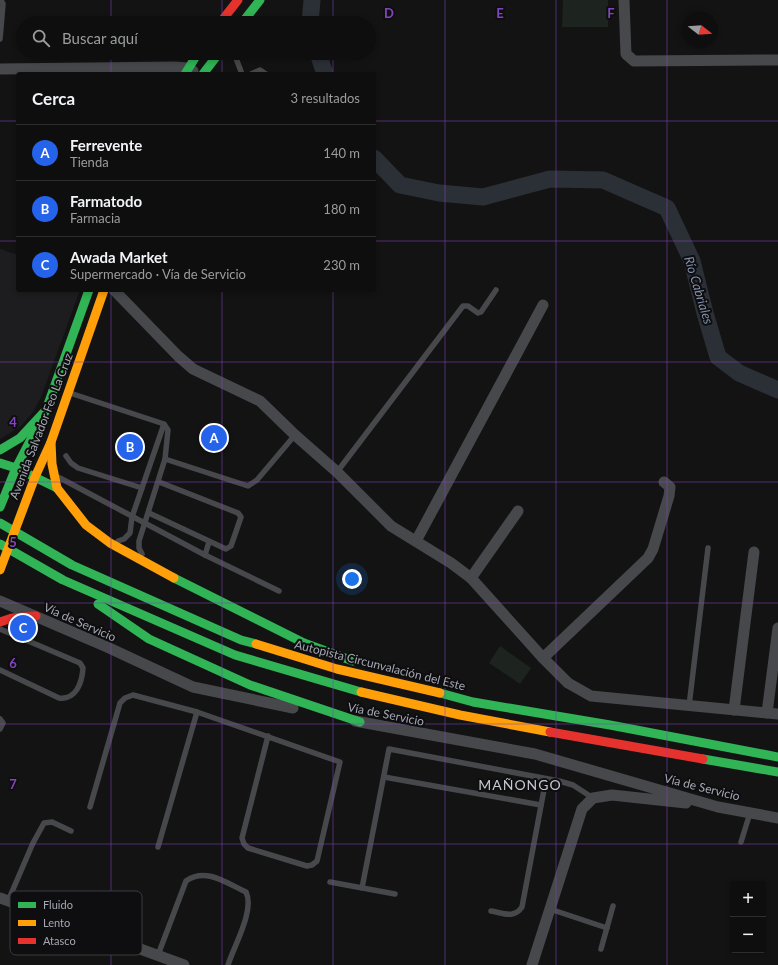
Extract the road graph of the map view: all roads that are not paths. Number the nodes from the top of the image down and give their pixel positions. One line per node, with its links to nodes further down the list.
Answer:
1 (1, 0): 7 (lane)
2 (238, 0): 5 (main road)
3 (260, 0): 6 (main road)
4 (624, 0): 12 (street)
5 (225, 16)
6 (247, 16)
7 (1, 20): 8 (lane)
8 (0, 39)
9 (194, 60): 15 (main road)
10 (214, 60): 17 (main road)
11 (237, 60): 18 (lane)
12 (778, 60)
13 (142, 68): 14 (street); 15 (street); 16 (street)
14 (0, 69)
15 (187, 71)
16 (150, 72)
17 (205, 72)
18 (241, 72)
19 (496, 290): 34 (lane)
20 (88, 292): 25 (main road, Avenida Salvador Feo La Cruz)
21 (103, 292): 24 (main road, Avenida Salvador Feo La Cruz)
22 (116, 292): 27 (street)
23 (543, 305): 47 (street)
24 (68, 393): 26 (lane); 28 (main road, Avenida Salvador Feo La Cruz)
25 (46, 410): 29 (main road); 33 (main road, Avenida Salvador Feo La Cruz)
26 (164, 424): 31 (lane); 40 (lane)
27 (295, 435): 31 (lane); 34 (street)
28 (51, 442): 35 (main road); 36 (main road, Avenida Salvador Feo La Cruz)
29 (0, 450)
30 (66, 456): 40 (lane)
31 (165, 459): 37 (lane)
32 (0, 463): 33 (main road)
33 (16, 468): 36 (main road); 41 (main road, Avenida Salvador Feo La Cruz)
34 (337, 472): 47 (street)
35 (54, 475): 39 (main road); 44 (lane)
36 (35, 477): 39 (main road); 55 (main road, Avenida Salvador Feo La Cruz)
37 (159, 482): 43 (lane); 48 (lane)
38 (664, 482): 64 (street)
39 (57, 488): 49 (main road)
40 (142, 488): 44 (lane)
41 (0, 507)
42 (518, 511): 56 (street)
43 (149, 513): 46 (lane); 48 (lane)
44 (132, 517): 46 (lane); 49 (lane)
45 (0, 523): 66 (main road, Autopista Circunvalación del Este)
46 (145, 524): 53 (lane); 54 (lane)
47 (416, 541): 56 (street)
48 (210, 542): 53 (lane)
49 (110, 543): 54 (main road)
50 (0, 544): 57 (main road)
51 (708, 548): 67 (lane)
52 (754, 552): 68 (street)
53 (205, 555): 58 (lane)
54 (147, 564): 66 (main road)
55 (0, 570)
56 (471, 578): 64 (street)
57 (63, 580): 72 (main road); 76 (main road)
58 (279, 590)
59 (0, 601): 60 (street, Vía de Servicio)
60 (36, 616): 61 (main road); 72 (street, Vía de Servicio)
61 (0, 622)
62 (778, 628): 70 (street)
63 (0, 629): 65 (lane)
64 (543, 658): 67 (street)
65 (0, 670)
66 (433, 691): 75 (main road, Autopista Circunvalación del Este)
67 (689, 706): 68 (street)
68 (734, 710): 70 (street)
69 (197, 712): 74 (lane); 81 (lane); 87 (lane)
70 (772, 713)
71 (0, 720): 73 (lane)
72 (360, 722): 82 (street, Vía de Servicio)
73 (0, 729)
74 (268, 736): 74 (lane)
75 (778, 757)
76 (778, 772)
77 (384, 777): 78 (lane); 80 (lane); 89 (lane)
78 (546, 779): 79 (lane); 80 (lane)
79 (593, 798): 82 (street); 93 (street)
80 (541, 805): 94 (lane)
81 (90, 807)
82 (718, 807): 83 (street, Vía de Servicio)
83 (750, 813): 84 (street, Vía de Servicio); 86 (lane)
84 (778, 818)
85 (70, 831): 91 (lane)
86 (741, 842)
87 (158, 847)
88 (330, 882): 89 (lane)
89 (362, 888): 90 (lane)
90 (395, 894)
91 (4, 900)
92 (614, 906): 95 (lane)
93 (550, 909): 95 (lane); 102 (street)
94 (491, 911)
95 (607, 928): 96 (lane)
96 (601, 949)
97 (142, 950): 98 (street)
98 (158, 956): 99 (street); 101 (lane)
99 (169, 962): 100 (street)
100 (184, 965)
101 (228, 965)
102 (532, 965)

